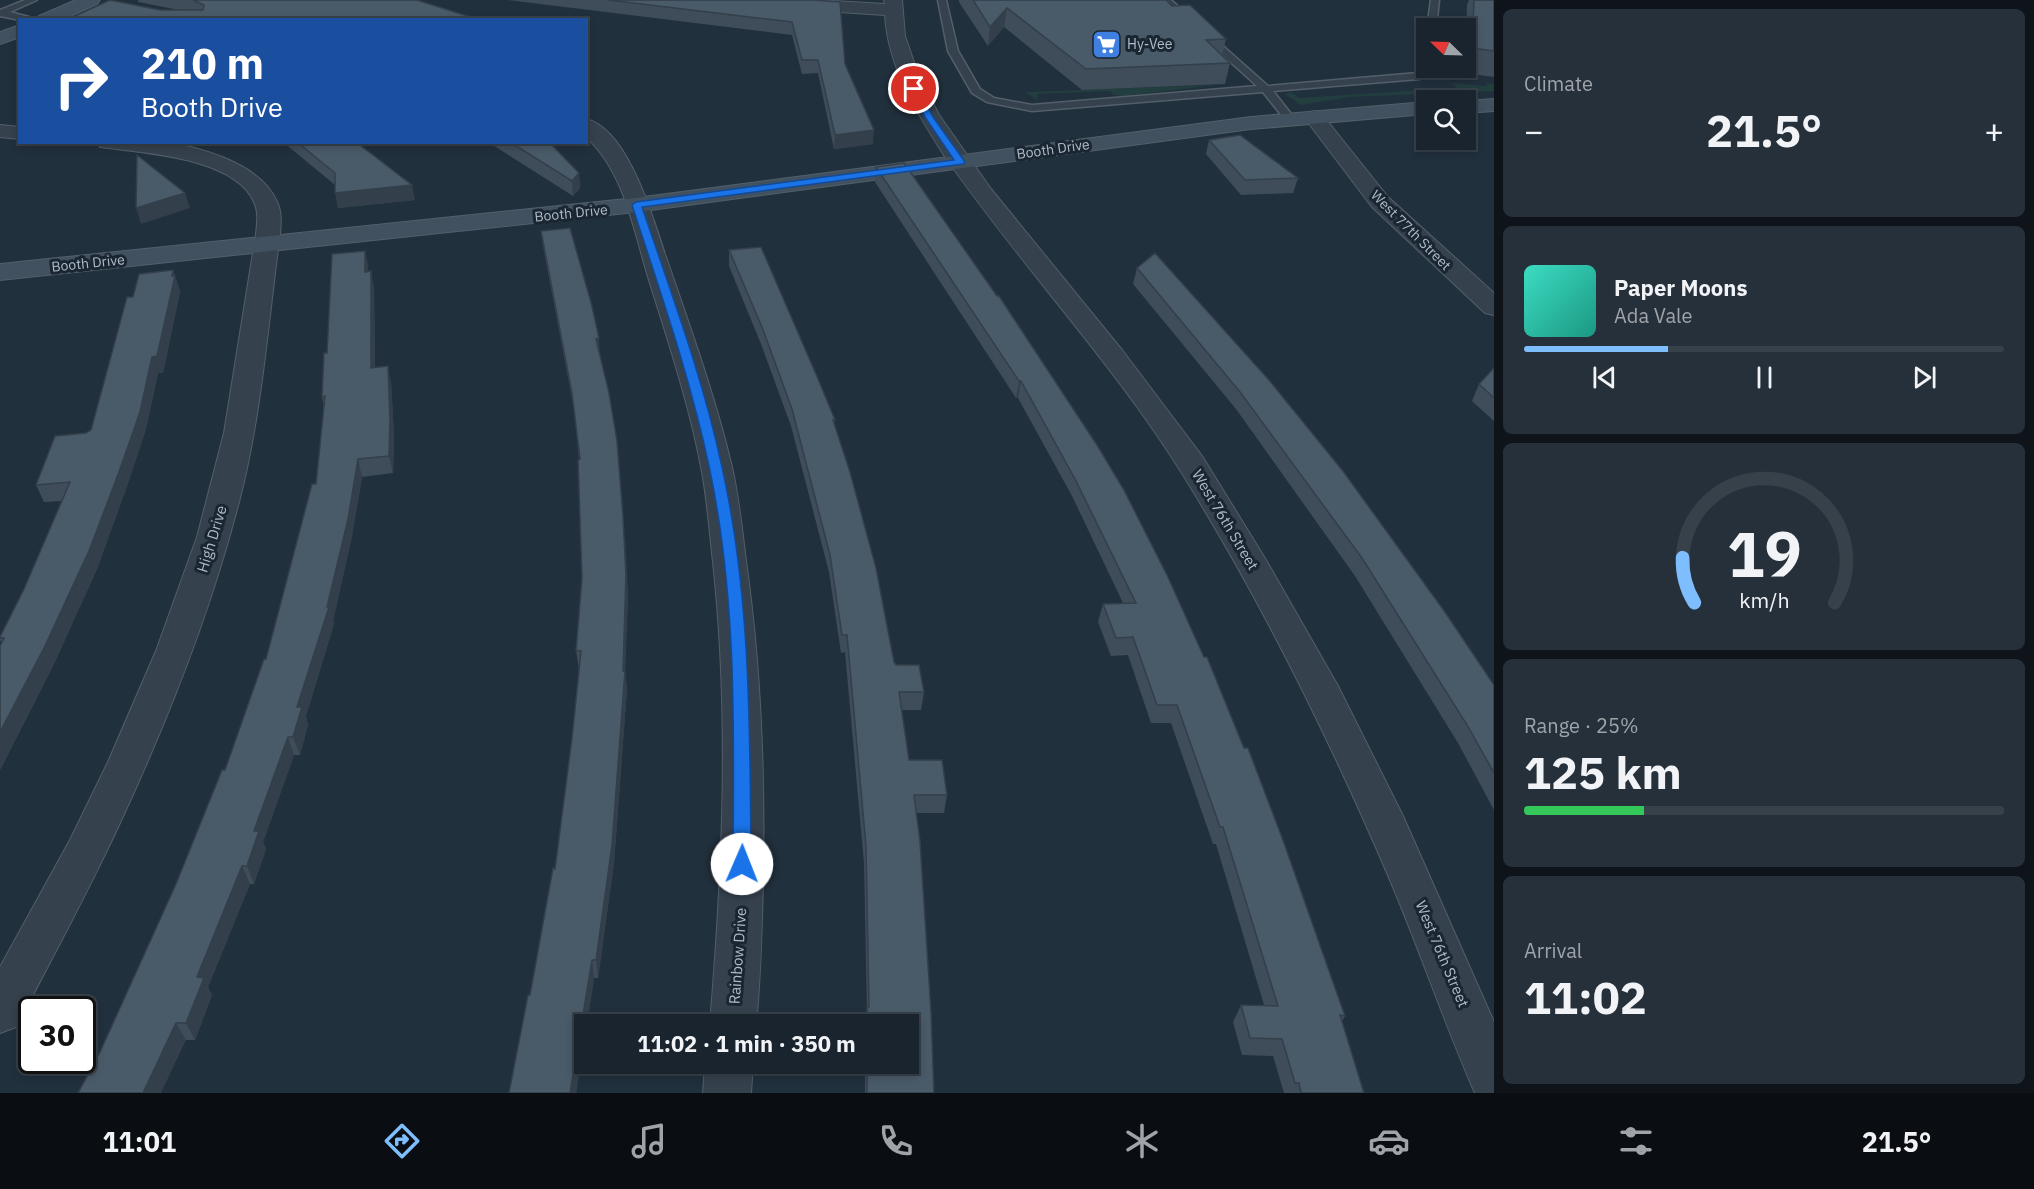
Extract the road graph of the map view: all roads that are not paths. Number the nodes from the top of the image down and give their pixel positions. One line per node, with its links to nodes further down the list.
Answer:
1 (33, 0): 8 (lane)
2 (730, 0): 7 (street)
3 (942, 0): 15 (lane)
4 (1166, 0): 15 (lane)
5 (1435, 0): 11 (lane)
6 (95, 1): 10 (street)
7 (892, 5): 25 (street, West 76th Street)
8 (0, 13): 9 (lane)
9 (26, 18)
10 (50, 18)
11 (1433, 18)
12 (18, 31): 13 (street)
13 (0, 38)
14 (1416, 76): 15 (lane)
15 (1264, 87): 20 (lane)
16 (1494, 105): 17 (street)
17 (1476, 106)
18 (1416, 109): 19 (street, Booth Drive)
19 (1314, 117): 20 (street, Booth Drive); 29 (street, West 77th Street)
20 (1290, 119): 25 (street, Booth Drive)
21 (588, 127): 26 (street, Rainbow Drive)
22 (0, 131): 23 (street)
23 (18, 133)
24 (120, 144): 27 (street, High Drive)
25 (960, 162): 26 (street, Booth Drive); 33 (street, West 76th Street)
26 (636, 205): 27 (street, Booth Drive); 31 (street, Rainbow Drive)
27 (266, 245): 28 (street, Booth Drive); 30 (street, High Drive)
28 (0, 272)
29 (1494, 308)
30 (0, 1012)
31 (734, 1014)
32 (728, 1074): 34 (street)
33 (1494, 1082)
34 (727, 1093)

